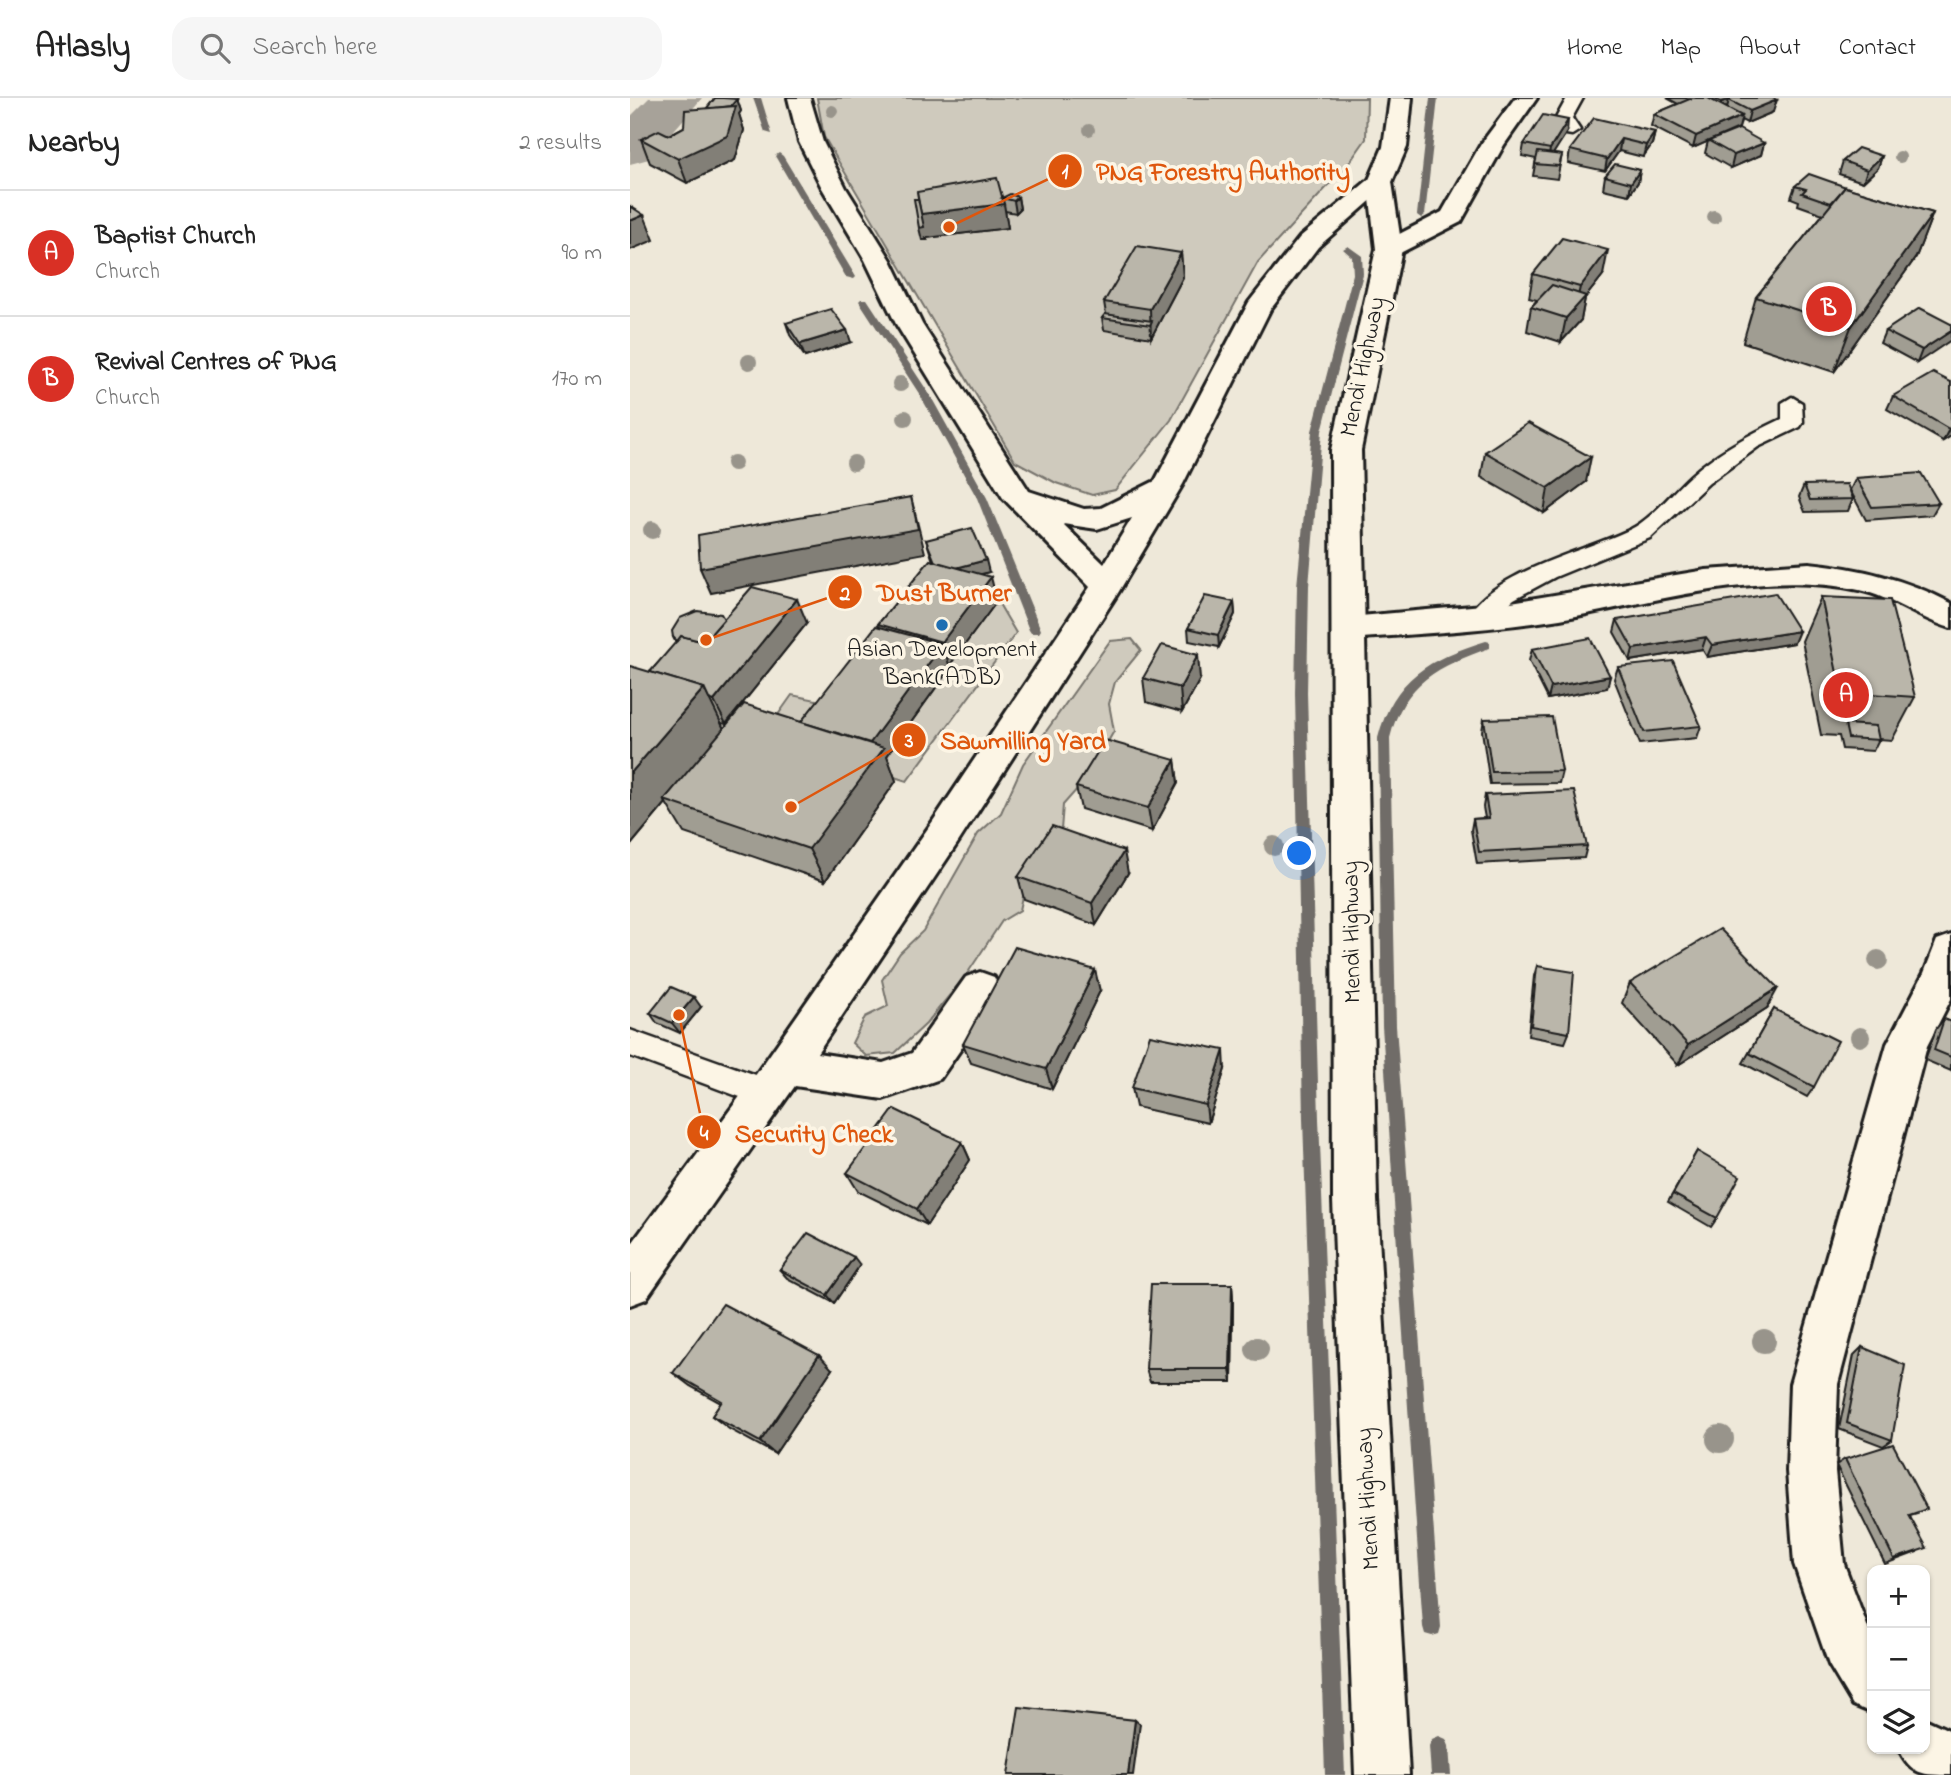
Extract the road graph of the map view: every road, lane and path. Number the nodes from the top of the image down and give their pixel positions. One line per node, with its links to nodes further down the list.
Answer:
1 (799, 98): 10 (street)
2 (1401, 98): 6 (street)
3 (1526, 98): 7 (street)
4 (1575, 98): 5 (lane)
5 (1572, 130)
6 (1380, 182): 7 (street, Mendi Highway); 9 (street)
7 (1389, 249): 14 (street, Mendi Highway)
8 (1792, 403): 12 (lane)
9 (1168, 484): 10 (street); 11 (street)
10 (1018, 498): 11 (street)
11 (1107, 585): 18 (street)
12 (1479, 617): 13 (street); 14 (street)
13 (1951, 617)
14 (1349, 628): 23 (street, Mendi Highway)
15 (1951, 951): 20 (street)
16 (980, 989): 18 (street)
17 (630, 1043): 18 (lane)
18 (776, 1079): 19 (street)
19 (630, 1283)
20 (1867, 1678)
21 (1930, 1749): 22 (street)
22 (1951, 1761)
23 (1382, 1775)

